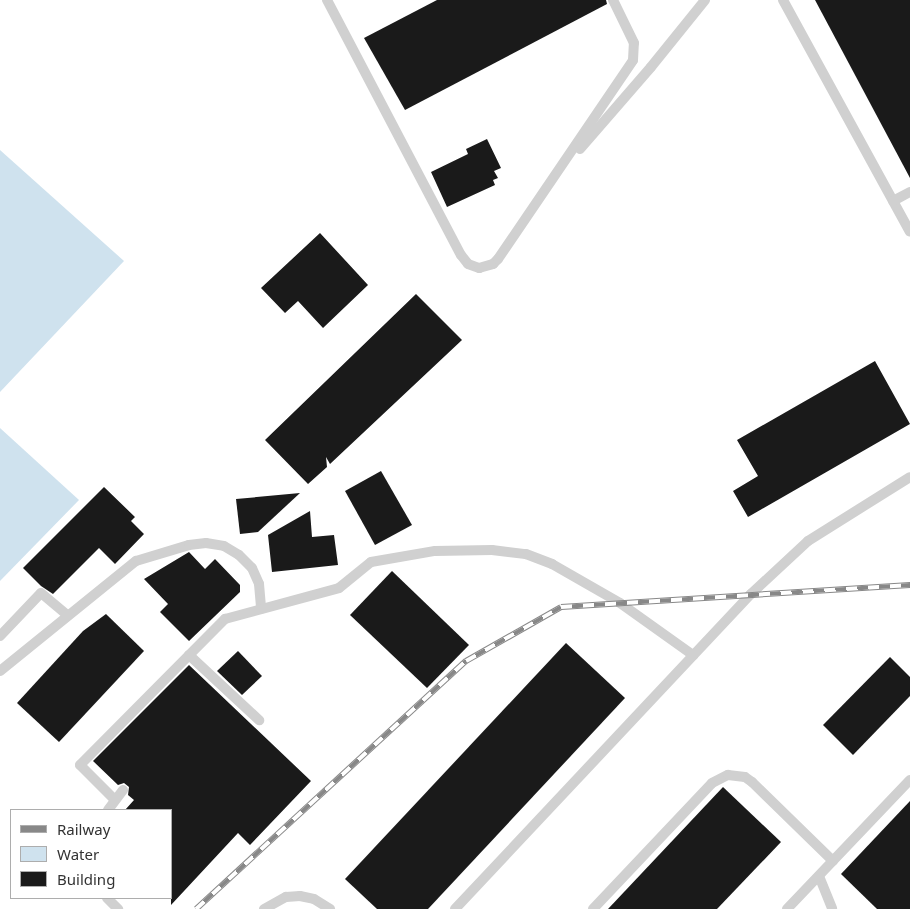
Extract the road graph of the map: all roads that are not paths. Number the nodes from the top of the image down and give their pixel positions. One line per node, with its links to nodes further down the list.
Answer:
1 (327, 0): 5 (lane)
2 (613, 0): 5 (lane)
3 (705, 0): 5 (lane)
4 (783, 0): 7 (lane)
5 (551, 184)
6 (910, 192): 7 (lane)
7 (893, 201): 8 (lane)
8 (910, 232)
9 (910, 477): 14 (lane)
10 (261, 609): 11 (lane); 13 (lane); 14 (lane)
11 (68, 616): 12 (lane); 15 (lane)
12 (0, 636)
13 (189, 655): 16 (lane); 19 (lane)
14 (693, 655): 27 (lane)
15 (0, 672)
16 (259, 720)
17 (910, 780): 21 (lane)
18 (123, 790): 19 (lane)
19 (114, 799): 20 (lane)
20 (109, 809)
21 (833, 861): 22 (lane); 28 (lane)
22 (819, 876): 29 (lane); 30 (lane)
23 (110, 899): 24 (lane)
24 (118, 909)
25 (264, 909): 26 (lane)
26 (330, 909)
27 (454, 909)
28 (594, 909)
29 (787, 909)
30 (832, 909)

